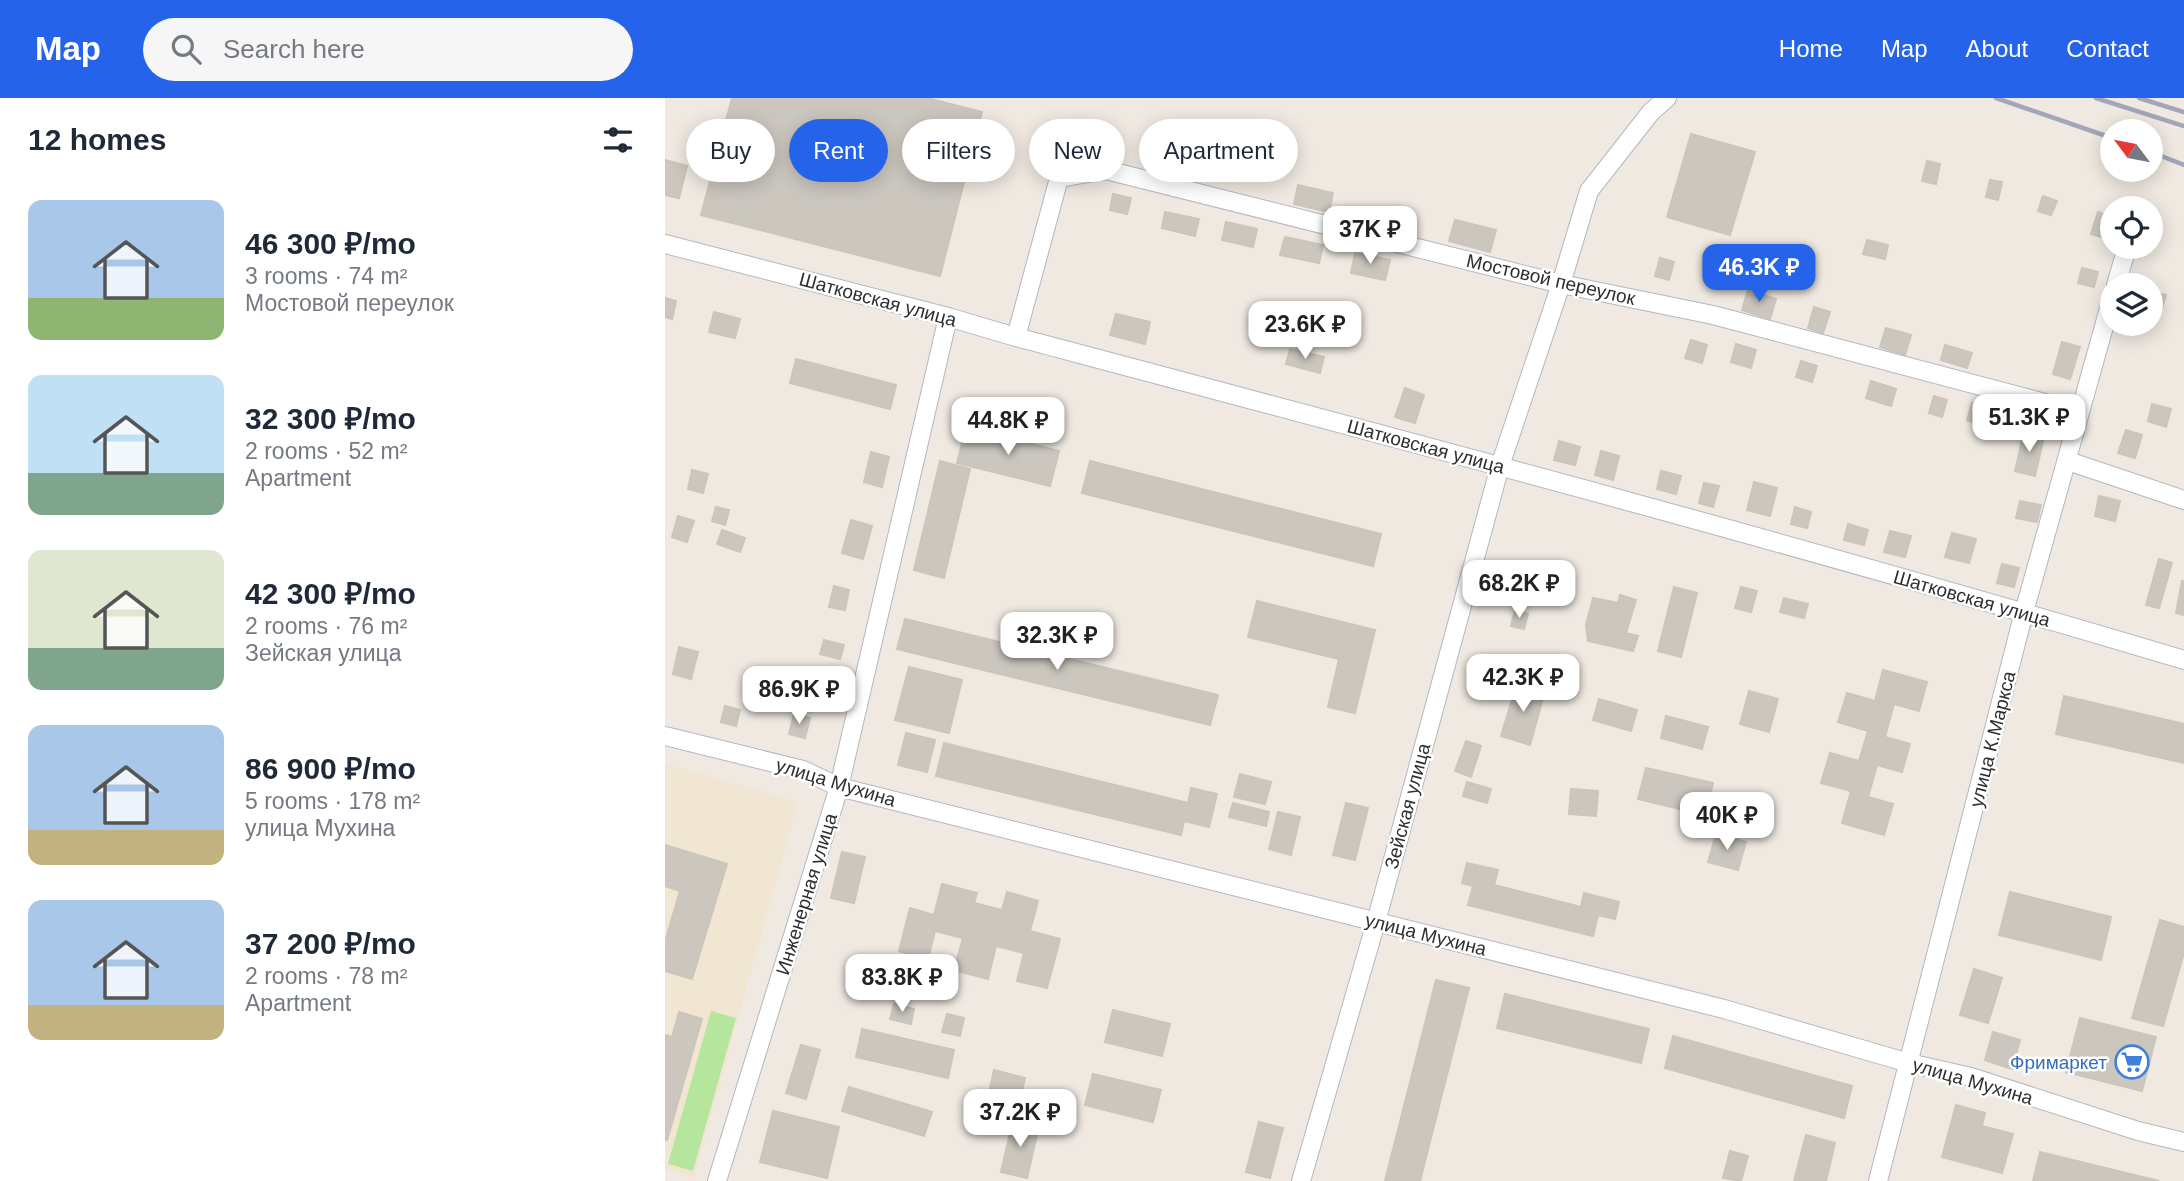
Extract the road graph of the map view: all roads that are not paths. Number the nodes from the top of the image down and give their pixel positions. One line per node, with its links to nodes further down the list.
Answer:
1 (1667, 98): 3 (street, Зейская улица)
2 (665, 244): 4 (street, Шатковская улица)
3 (1561, 284): 6 (street, Мостовой переулок); 7 (street, Мостовой переулок); 9 (street, Зейская улица)
4 (949, 317): 6 (street, Шатковская улица); 14 (street, Инженерная улица)
5 (2101, 336): 7 (street, улица К.Маркса)
6 (1016, 337): 9 (street, Шатковская улица)
7 (2079, 412): 8 (street, улица К.Маркса)
8 (2068, 461): 10 (street); 11 (street, улица К.Маркса)
9 (1500, 466): 11 (street, Шатковская улица); 15 (street, Зейская улица)
10 (2184, 500)
11 (2024, 612): 12 (street, Шатковская улица); 16 (street, улица К.Маркса)
12 (2184, 660)
13 (665, 736): 14 (street, улица Мухина)
14 (839, 787): 15 (street, улица Мухина); 18 (street, Инженерная улица)
15 (1376, 922): 16 (street, улица Мухина); 19 (street, Зейская улица)
16 (1909, 1063): 17 (street, улица Мухина); 20 (street, улица К.Маркса)
17 (2184, 1142)
18 (717, 1181)
19 (1301, 1181)
20 (1878, 1181)

